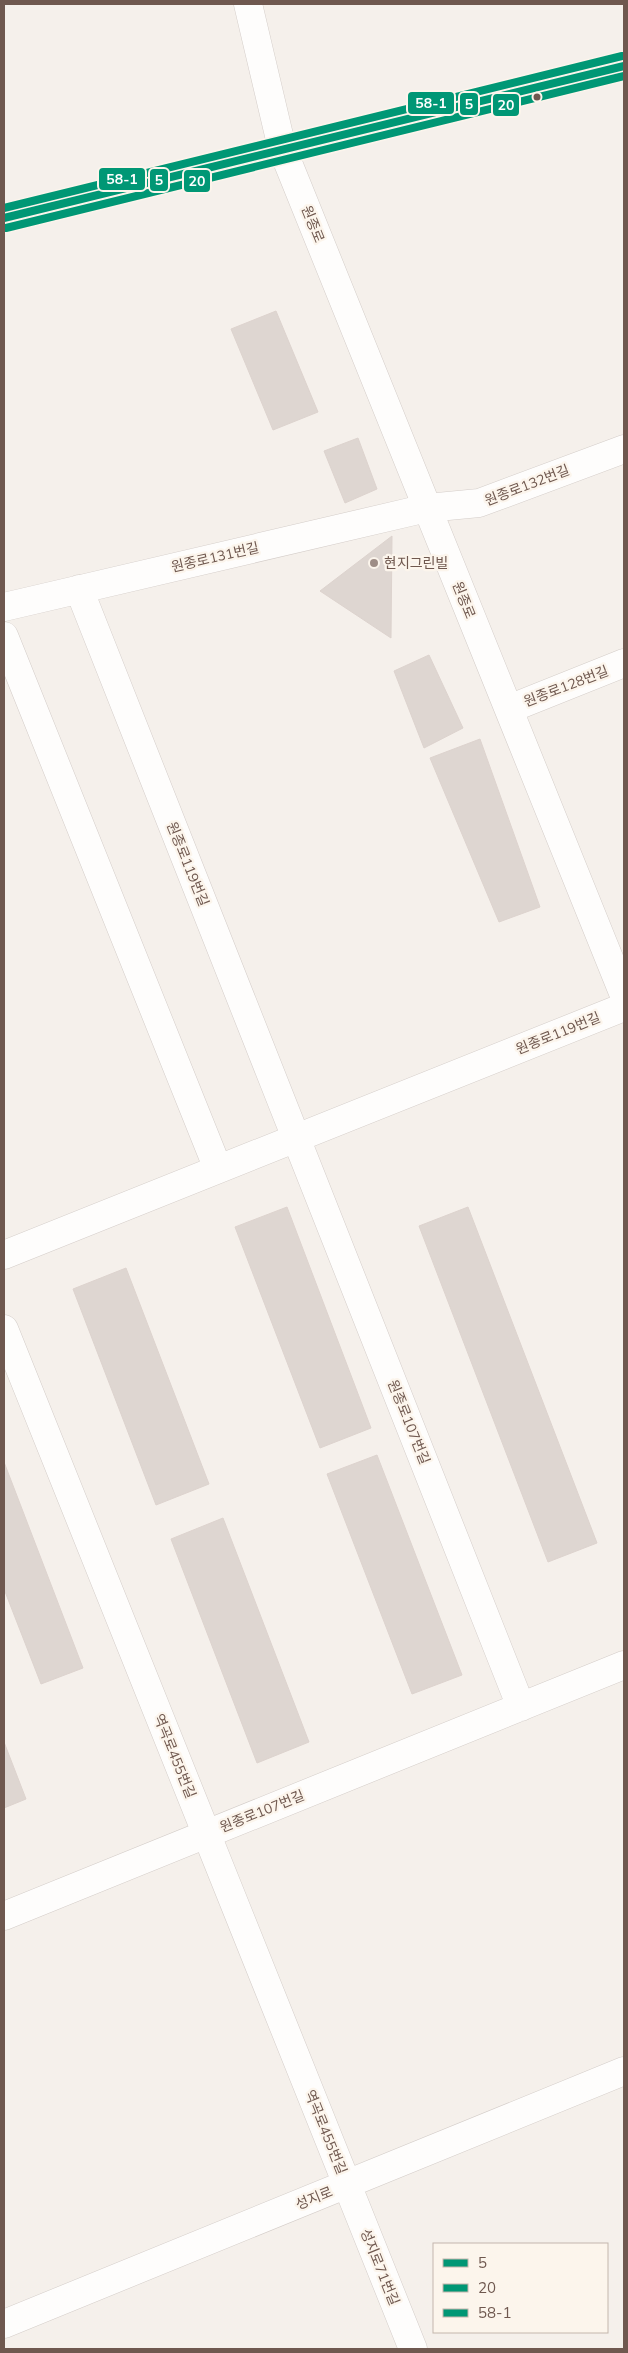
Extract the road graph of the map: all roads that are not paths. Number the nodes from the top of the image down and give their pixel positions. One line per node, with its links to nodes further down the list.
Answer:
1 (248, 4): 3 (street, 원종로)
2 (624, 66): 3 (street)
3 (282, 148): 4 (street); 6 (street, 원종로)
4 (4, 218)
5 (624, 449): 6 (street, 원종로132번길)
6 (427, 508): 7 (street, 원종로131번길); 11 (street, 원종로)
7 (80, 589): 8 (street, 원종로131번길); 14 (street, 원종로119번길)
8 (4, 607)
9 (4, 636): 15 (street)
10 (624, 663): 11 (street, 원종로128번길)
11 (508, 709): 12 (street, 원종로)
12 (624, 995)
13 (624, 1006): 14 (street, 원종로119번길)
14 (296, 1138): 15 (street, 원종로119번길); 19 (street, 원종로107번길)
15 (218, 1169): 16 (street, 원종로119번길)
16 (4, 1254)
17 (4, 1329): 20 (street, 역곡로455번길)
18 (624, 1665): 19 (street, 원종로107번길)
19 (521, 1707): 20 (street, 원종로107번길)
20 (206, 1834): 21 (street, 원종로107번길); 23 (street, 역곡로455번길)
21 (4, 1916)
22 (624, 2071): 23 (street, 성지로)
23 (347, 2184): 24 (street, 성지로); 25 (street, 성지로71번길)
24 (4, 2324)
25 (413, 2349)

